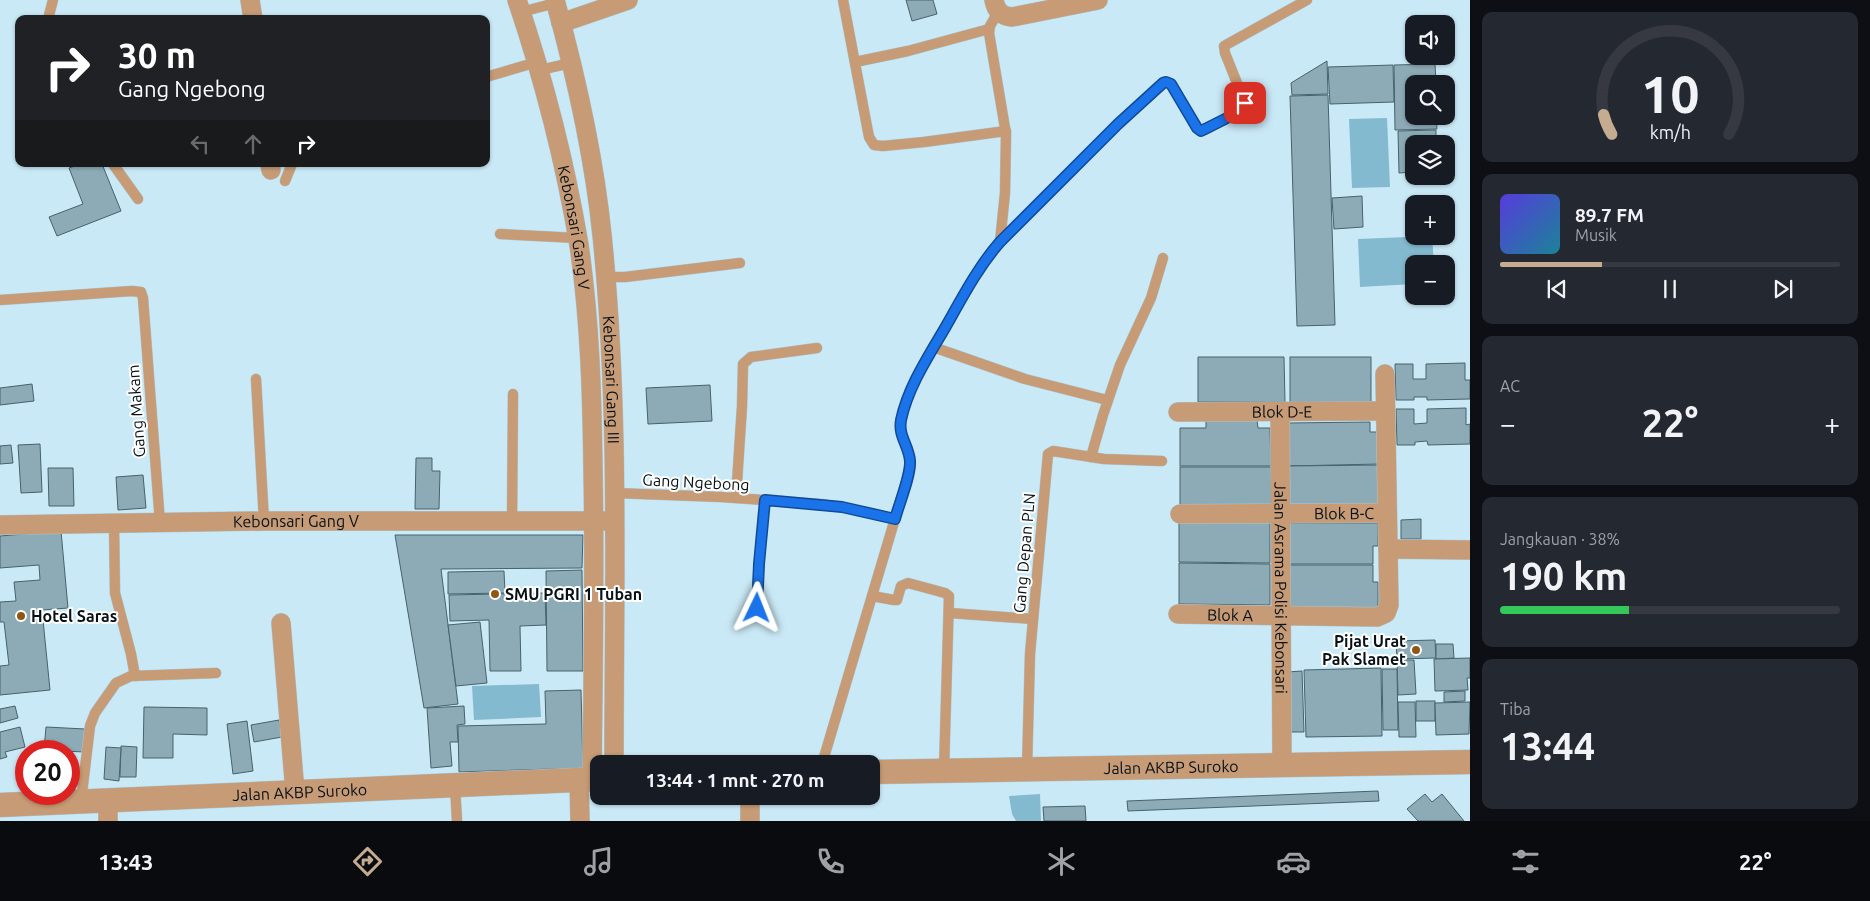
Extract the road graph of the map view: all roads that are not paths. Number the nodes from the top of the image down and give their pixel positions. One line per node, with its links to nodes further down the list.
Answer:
1 (52, 0): 10 (lane)
2 (250, 0): 11 (street)
3 (628, 0): 12 (street)
4 (843, 0): 14 (lane)
5 (1098, 0): 9 (street)
6 (1307, 0): 22 (lane)
7 (556, 2): 8 (lane); 12 (street, Kebonsari Gang III)
8 (519, 6): 16 (street, Kebonsari Gang V)
9 (996, 6): 13 (lane)
10 (49, 15)
11 (252, 15)
12 (561, 23): 15 (street, Kebonsari Gang III)
13 (990, 29): 14 (lane); 18 (lane)
14 (855, 62): 18 (lane)
15 (571, 63): 16 (lane); 23 (street, Kebonsari Gang III)
16 (538, 66): 17 (lane); 23 (street, Kebonsari Gang V)
17 (490, 76)
18 (1006, 131): 22 (lane)
19 (115, 167): 20 (lane)
20 (138, 199)
21 (500, 234): 23 (lane)
22 (1000, 242): 28 (lane)
23 (588, 243): 26 (street, Kebonsari Gang III); 48 (street, Kebonsari Gang V)
24 (1163, 258): 33 (lane)
25 (740, 263): 26 (lane)
26 (605, 277): 39 (street, Kebonsari Gang III)
27 (0, 300): 50 (lane, Gang Makam)
28 (933, 347): 33 (lane); 45 (lane)
29 (817, 348): 40 (lane)
30 (1386, 374): 34 (street)
31 (256, 379): 46 (lane)
32 (514, 394): 47 (lane)
33 (1107, 400): 37 (lane)
34 (1386, 411): 36 (street, Blok D-E); 42 (street)
35 (1178, 412): 36 (street, Blok D-E)
36 (1280, 412): 44 (street, Jalan Asrama Polisi Kebonsari)
37 (1091, 457): 38 (lane, Gang Depan PLN); 60 (lane, Gang Depan PLN)
38 (1162, 461)
39 (614, 493): 40 (lane, Gang Ngebong); 49 (street, Kebonsari Gang III)
40 (736, 498): 41 (lane, Gang Ngebong)
41 (765, 500): 45 (lane, Gang Ngebong); 56 (lane)
42 (1387, 513): 44 (street, Blok B-C); 53 (street)
43 (1180, 514): 44 (street, Blok B-C)
44 (1281, 514): 59 (street, Jalan Asrama Polisi Kebonsari)
45 (895, 519): 55 (lane)
46 (264, 521): 47 (street, Kebonsari Gang V); 50 (street, Kebonsari Gang V)
47 (512, 521): 48 (street, Kebonsari Gang V)
48 (594, 521): 49 (street, Kebonsari Gang V); 64 (street, Kebonsari Gang V)
49 (614, 521): 65 (street, Kebonsari Gang III)
50 (160, 523): 51 (street, Kebonsari Gang V)
51 (114, 524): 52 (street, Kebonsari Gang V); 63 (lane)
52 (0, 525)
53 (1388, 549): 54 (street); 59 (street, Blok A)
54 (1470, 550)
55 (872, 596): 57 (lane); 68 (lane)
56 (757, 608)
57 (950, 613): 60 (lane); 72 (lane)
58 (1178, 614): 59 (street, Blok A)
59 (1281, 615): 70 (street, Jalan Asrama Polisi Kebonsari)
60 (1033, 619): 71 (lane, Gang Depan PLN)
61 (281, 623): 76 (street)
62 (216, 673): 63 (lane)
63 (135, 676): 77 (lane)
64 (593, 679): 65 (lane); 66 (street, Kebonsari Gang V)
65 (614, 679): 67 (street, Kebonsari Gang III)
66 (591, 755)
67 (614, 755)
68 (825, 755)
69 (1470, 762): 70 (street, Jalan AKBP Suroko)
70 (1282, 765): 71 (street, Jalan AKBP Suroko)
71 (1027, 769): 72 (street, Jalan AKBP Suroko)
72 (944, 771): 73 (street, Jalan AKBP Suroko)
73 (880, 772)
74 (590, 779): 75 (street, Jalan AKBP Suroko); 82 (street, Kebonsari Gang V)
75 (455, 785): 76 (street, Jalan AKBP Suroko); 81 (lane)
76 (295, 792): 80 (street, Jalan AKBP Suroko)
77 (81, 802): 78 (street, Jalan AKBP Suroko); 80 (street, Jalan AKBP Suroko)
78 (0, 805)
79 (750, 805): 83 (street)
80 (108, 811)
81 (457, 821)
82 (580, 821)
83 (750, 821)

